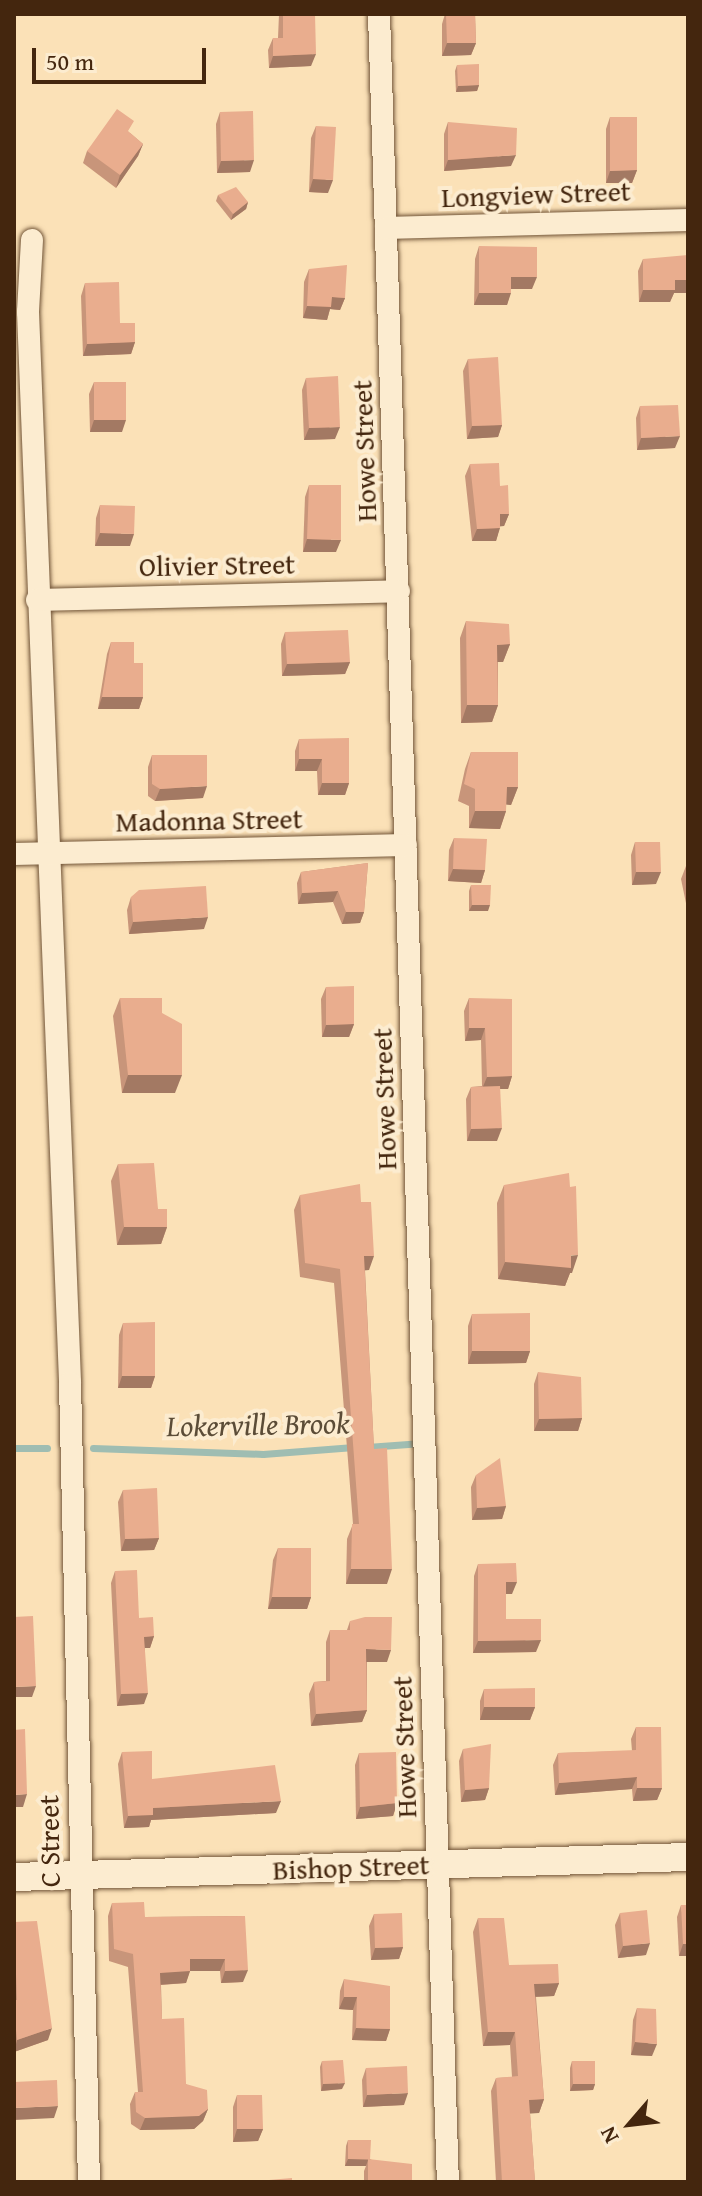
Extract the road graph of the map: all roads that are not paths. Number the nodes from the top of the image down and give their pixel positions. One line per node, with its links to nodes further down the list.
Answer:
1 (379, 14): 3 (street, Howe Street)
2 (688, 220): 3 (street, Longview Street)
3 (386, 228): 5 (street, Howe Street)
4 (32, 240): 6 (street, C Street)
5 (399, 591): 6 (street, Olivier Street); 7 (street, Howe Street)
6 (37, 600): 8 (street, C Street)
7 (406, 845): 8 (street, Madonna Street); 11 (street, Howe Street)
8 (47, 853): 9 (street, Madonna Street); 12 (street, C Street)
9 (14, 854)
10 (688, 1857): 11 (street, Bishop Street)
11 (438, 1864): 12 (street, Bishop Street); 15 (street, Howe Street)
12 (79, 1875): 13 (street, Bishop Street); 14 (street, C Street)
13 (14, 1877)
14 (89, 2182)
15 (448, 2182)

